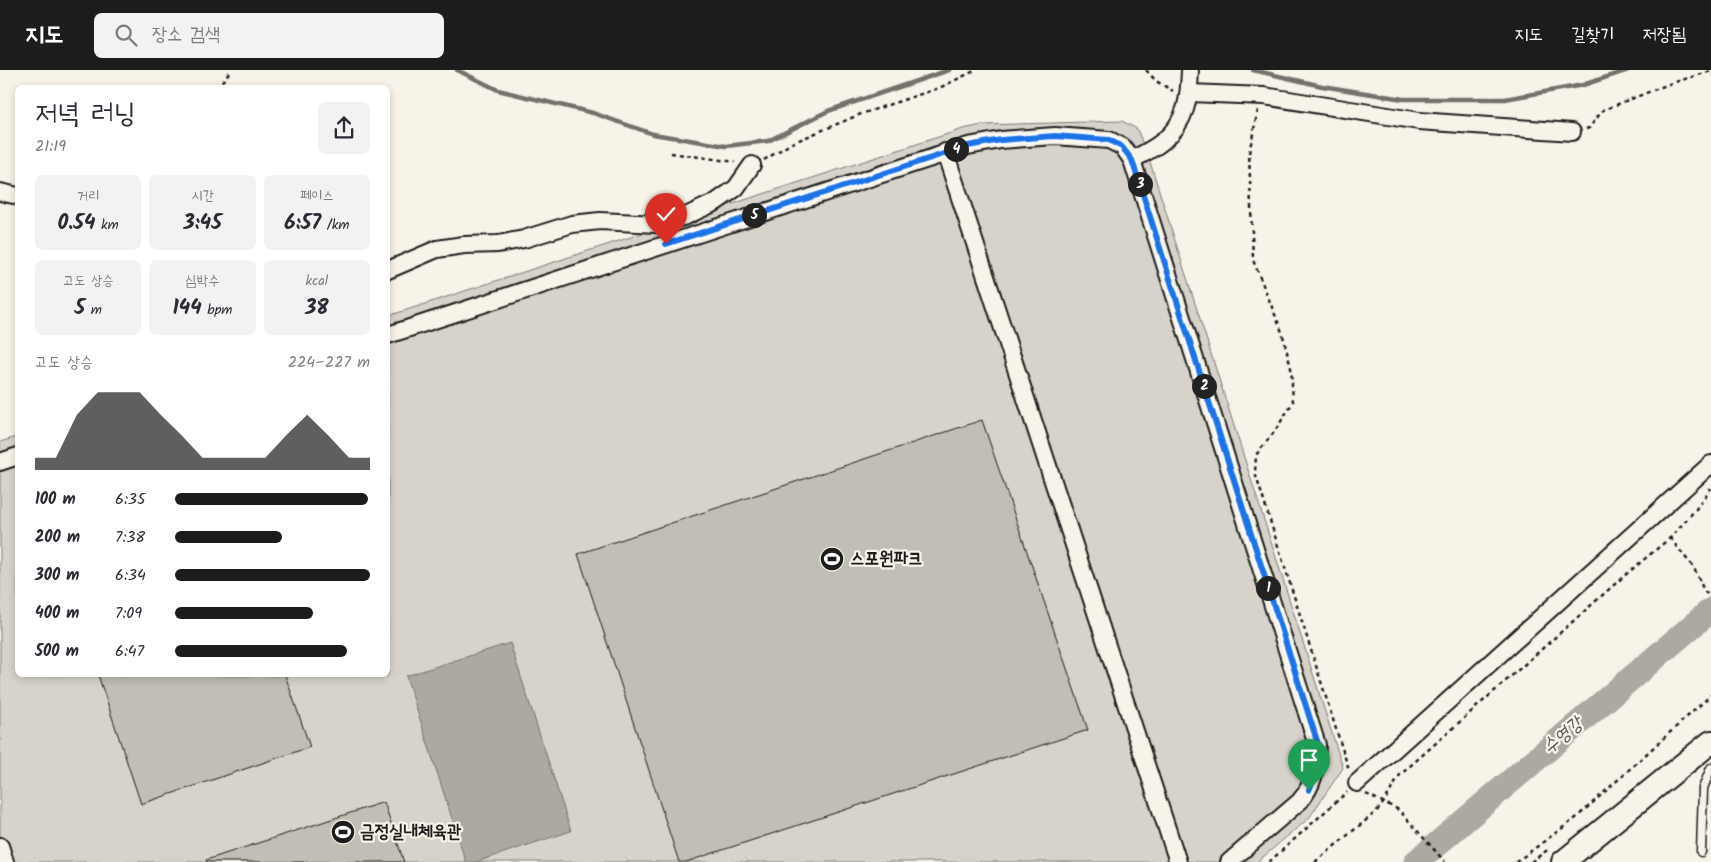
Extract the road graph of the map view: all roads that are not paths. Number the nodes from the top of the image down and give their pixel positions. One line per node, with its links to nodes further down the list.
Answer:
1 (1190, 82): 2 (street); 4 (street)
2 (1572, 132)
3 (944, 152): 4 (street); 9 (street); 19 (street)
4 (1132, 160): 20 (street)
5 (752, 165): 8 (street)
6 (0, 192): 7 (street)
7 (15, 195)
8 (390, 269)
9 (390, 334)
10 (15, 457): 11 (street)
11 (0, 462)
12 (1711, 464): 15 (street)
13 (1711, 742): 21 (street)
14 (1711, 768): 17 (lane)
15 (1359, 781)
16 (0, 846): 18 (street)
17 (1701, 852)
18 (5, 862)
19 (1178, 862)
20 (1229, 862)
21 (1564, 862)

